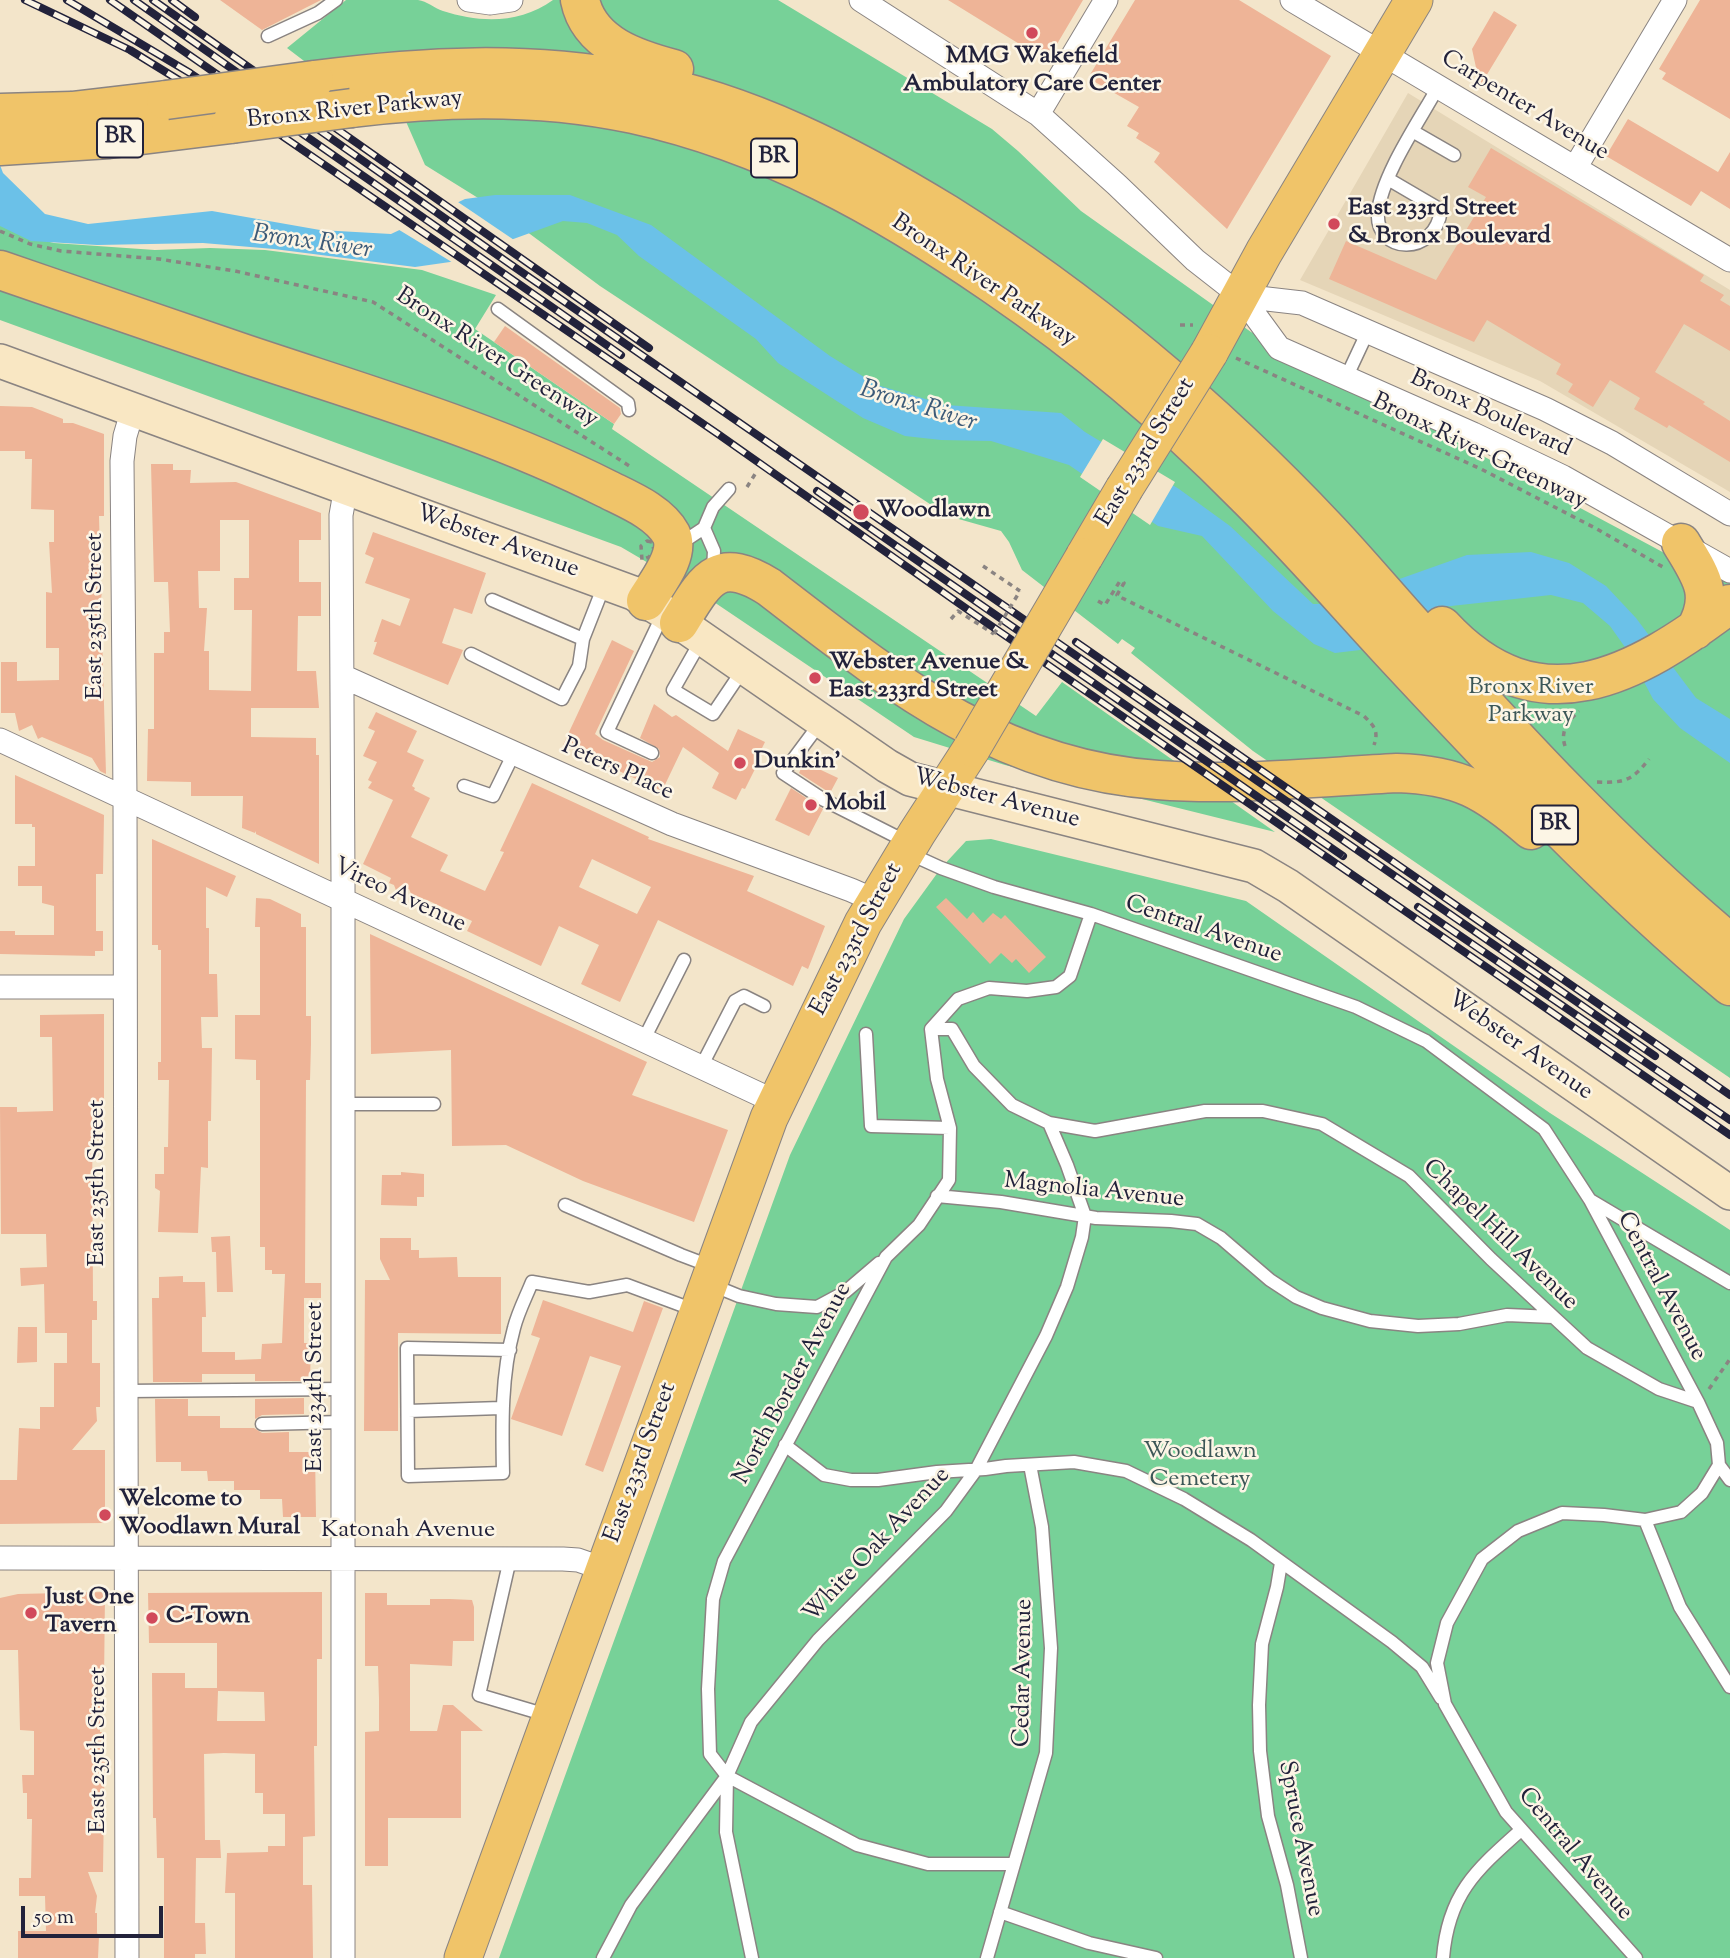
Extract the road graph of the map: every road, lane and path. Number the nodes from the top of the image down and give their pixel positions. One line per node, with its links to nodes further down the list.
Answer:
1 (336, 0): 10 (lane)
2 (469, 0): 3 (street)
3 (511, 0)
4 (580, 0): 16 (highway)
5 (861, 0): 13 (street, Bronx Boulevard)
6 (1106, 0): 13 (street)
7 (1292, 0): 11 (street, Carpenter Avenue)
8 (1414, 0): 11 (main road, East 233rd Street)
9 (1675, 0): 18 (street)
10 (268, 36)
11 (1382, 54): 12 (street, Carpenter Avenue); 23 (main road, East 233rd Street)
12 (1438, 87): 15 (lane); 18 (street, Carpenter Avenue)
13 (1038, 114): 23 (street, Bronx Boulevard)
14 (3, 129): 16 (highway, Bronx River Parkway / BR, bridge); 41 (highway, Bronx River Parkway / BR, bridge)
15 (1414, 132): 17 (lane); 19 (lane)
16 (837, 151): 41 (highway, Bronx River Parkway / BR)
17 (1454, 155)
18 (1575, 168): 21 (street, Carpenter Avenue)
19 (1388, 179): 19 (lane)
20 (0, 231): 33 (path, Bronx River Greenway)
21 (1730, 260)
22 (0, 270): 38 (highway)
23 (1241, 296): 26 (street, Bronx Boulevard); 27 (main road, East 233rd Street); 29 (street, Bronx Boulevard)
24 (498, 309): 31 (lane)
25 (1180, 325): 27 (path, Bronx River Greenway)
26 (1368, 331): 29 (lane); 37 (street, Bronx Boulevard)
27 (1214, 346): 39 (path, Bronx River Greenway); 66 (main road, East 233rd Street, bridge)
28 (0, 361): 30 (main road, Webster Avenue)
29 (1346, 378): 39 (street, Bronx Boulevard)
30 (133, 409): 34 (main road, Webster Avenue); 67 (street, East 235th Street)
31 (629, 410)
32 (757, 471): 35 (path)
33 (642, 474)
34 (346, 487): 44 (main road, Webster Avenue); 55 (street, East 234th Street)
35 (747, 487)
36 (729, 489): 38 (lane)
37 (1730, 514)
38 (689, 538): 43 (lane); 48 (highway)
39 (1676, 557): 42 (street, Bronx Boulevard); 50 (highway)
40 (983, 566): 49 (path, bridge)
41 (1356, 568): 51 (highway, Bronx River Parkway / BR)
42 (1730, 570)
43 (711, 578): 48 (highway); 76 (highway)
44 (606, 583): 48 (main road, Webster Avenue); 52 (lane)
45 (492, 600): 52 (lane)
46 (1098, 601): 59 (path)
47 (1730, 604): 50 (highway)
48 (673, 618): 54 (main road, Webster Avenue); 54 (lane); 61 (lane)
49 (951, 619)
50 (1695, 630): 56 (highway)
51 (1417, 636): 56 (highway); 72 (highway, Bronx River Parkway / BR); 76 (highway, Bronx River Parkway / BR)
52 (583, 639): 53 (lane)
53 (471, 654)
54 (745, 668): 57 (main road, Webster Avenue)
55 (342, 676): 60 (street, Peters Place); 69 (street, East 234th Street)
56 (1590, 694): 62 (path)
57 (821, 722): 66 (main road, Webster Avenue); 68 (lane, Central Avenue)
58 (0, 740): 67 (street, Vireo Avenue)
59 (1371, 751)
60 (514, 752): 65 (lane); 70 (street, Peters Place)
61 (652, 752)
62 (1568, 755)
63 (1649, 759): 64 (path)
64 (1587, 777)
65 (464, 786)
66 (947, 789): 68 (main road, East 233rd Street); 87 (main road, Webster Avenue)
67 (125, 797): 69 (street, Vireo Avenue); 75 (street, East 235th Street)
68 (908, 848): 70 (main road, East 233rd Street); 71 (lane, Central Avenue)
69 (343, 901): 80 (street, Vireo Avenue); 83 (street, East 234th Street)
70 (876, 901): 82 (main road, East 233rd Street)
71 (1091, 914): 78 (lane); 89 (lane, Central Avenue)
72 (1730, 943)
73 (684, 960): 80 (lane)
74 (0, 987): 75 (street)
75 (125, 987): 99 (street, East 235th Street)
76 (1730, 988)
77 (764, 1006): 81 (lane)
78 (931, 1029): 85 (lane, Chapel Hill Avenue); 86 (lane, North Border Avenue)
79 (866, 1034): 86 (lane)
80 (643, 1041): 81 (street, Vireo Avenue)
81 (701, 1067): 82 (street, Vireo Avenue)
82 (776, 1101): 94 (main road, East 233rd Street)
83 (344, 1104): 84 (lane); 98 (street, East 234th Street)
84 (434, 1104)
85 (1049, 1123): 91 (lane); 95 (lane, Chapel Hill Avenue)
86 (950, 1128): 88 (lane, North Border Avenue)
87 (1730, 1193)
88 (937, 1196): 91 (lane, Magnolia Avenue); 92 (lane, North Border Avenue)
89 (1590, 1200): 93 (lane); 100 (lane, Central Avenue)
90 (565, 1205): 94 (lane)
91 (1085, 1216): 95 (lane, Magnolia Avenue); 108 (lane, White Oak Avenue)
92 (886, 1256): 94 (lane); 105 (lane, North Border Avenue)
93 (1730, 1283)
94 (707, 1287): 96 (lane); 116 (main road, East 233rd Street)
95 (1553, 1317): 100 (lane, Chapel Hill Avenue)
96 (510, 1350): 101 (lane); 102 (lane)
97 (1729, 1363): 100 (path)
98 (343, 1389): 99 (lane); 103 (street, East 234th Street)
99 (126, 1391): 112 (street, East 235th Street)
100 (1698, 1402): 107 (lane, Central Avenue)
101 (501, 1408): 102 (lane); 102 (lane)
102 (408, 1411)
103 (343, 1422): 104 (lane); 113 (street, East 234th Street)
104 (262, 1423)
105 (785, 1445): 108 (lane); 120 (lane, North Border Avenue)
106 (1031, 1465): 108 (lane); 115 (lane); 122 (lane, Cedar Avenue)
107 (1719, 1465): 109 (lane); 110 (lane, Central Avenue)
108 (976, 1470): 120 (lane, White Oak Avenue)
109 (1730, 1480)
110 (1645, 1520): 117 (lane); 118 (lane, Central Avenue)
111 (0, 1558): 112 (street, Katonah Avenue)
112 (126, 1558): 113 (street, Katonah Avenue); 124 (street, East 235th Street)
113 (343, 1558): 114 (street, Katonah Avenue); 125 (street, East 234th Street)
114 (510, 1559): 116 (street, Katonah Avenue); 119 (lane)
115 (1280, 1563): 118 (lane); 131 (lane, Spruce Avenue)
116 (604, 1569): 119 (main road, East 233rd Street)
117 (1730, 1687)
118 (1445, 1704): 121 (lane, Central Avenue)
119 (551, 1717): 126 (main road, East 233rd Street)
120 (726, 1776): 122 (lane); 127 (lane); 128 (lane, White Oak Avenue)
121 (1521, 1830): 132 (lane); 133 (lane, Central Avenue)
122 (1014, 1864): 123 (lane, Cedar Avenue)
123 (1000, 1912): 129 (lane, Cedar Avenue); 130 (lane)
124 (127, 1958)
125 (343, 1958)
126 (463, 1958)
127 (603, 1958)
128 (752, 1958)
129 (987, 1958)
130 (1156, 1958)
131 (1301, 1958)
132 (1443, 1958)
133 (1636, 1958)

